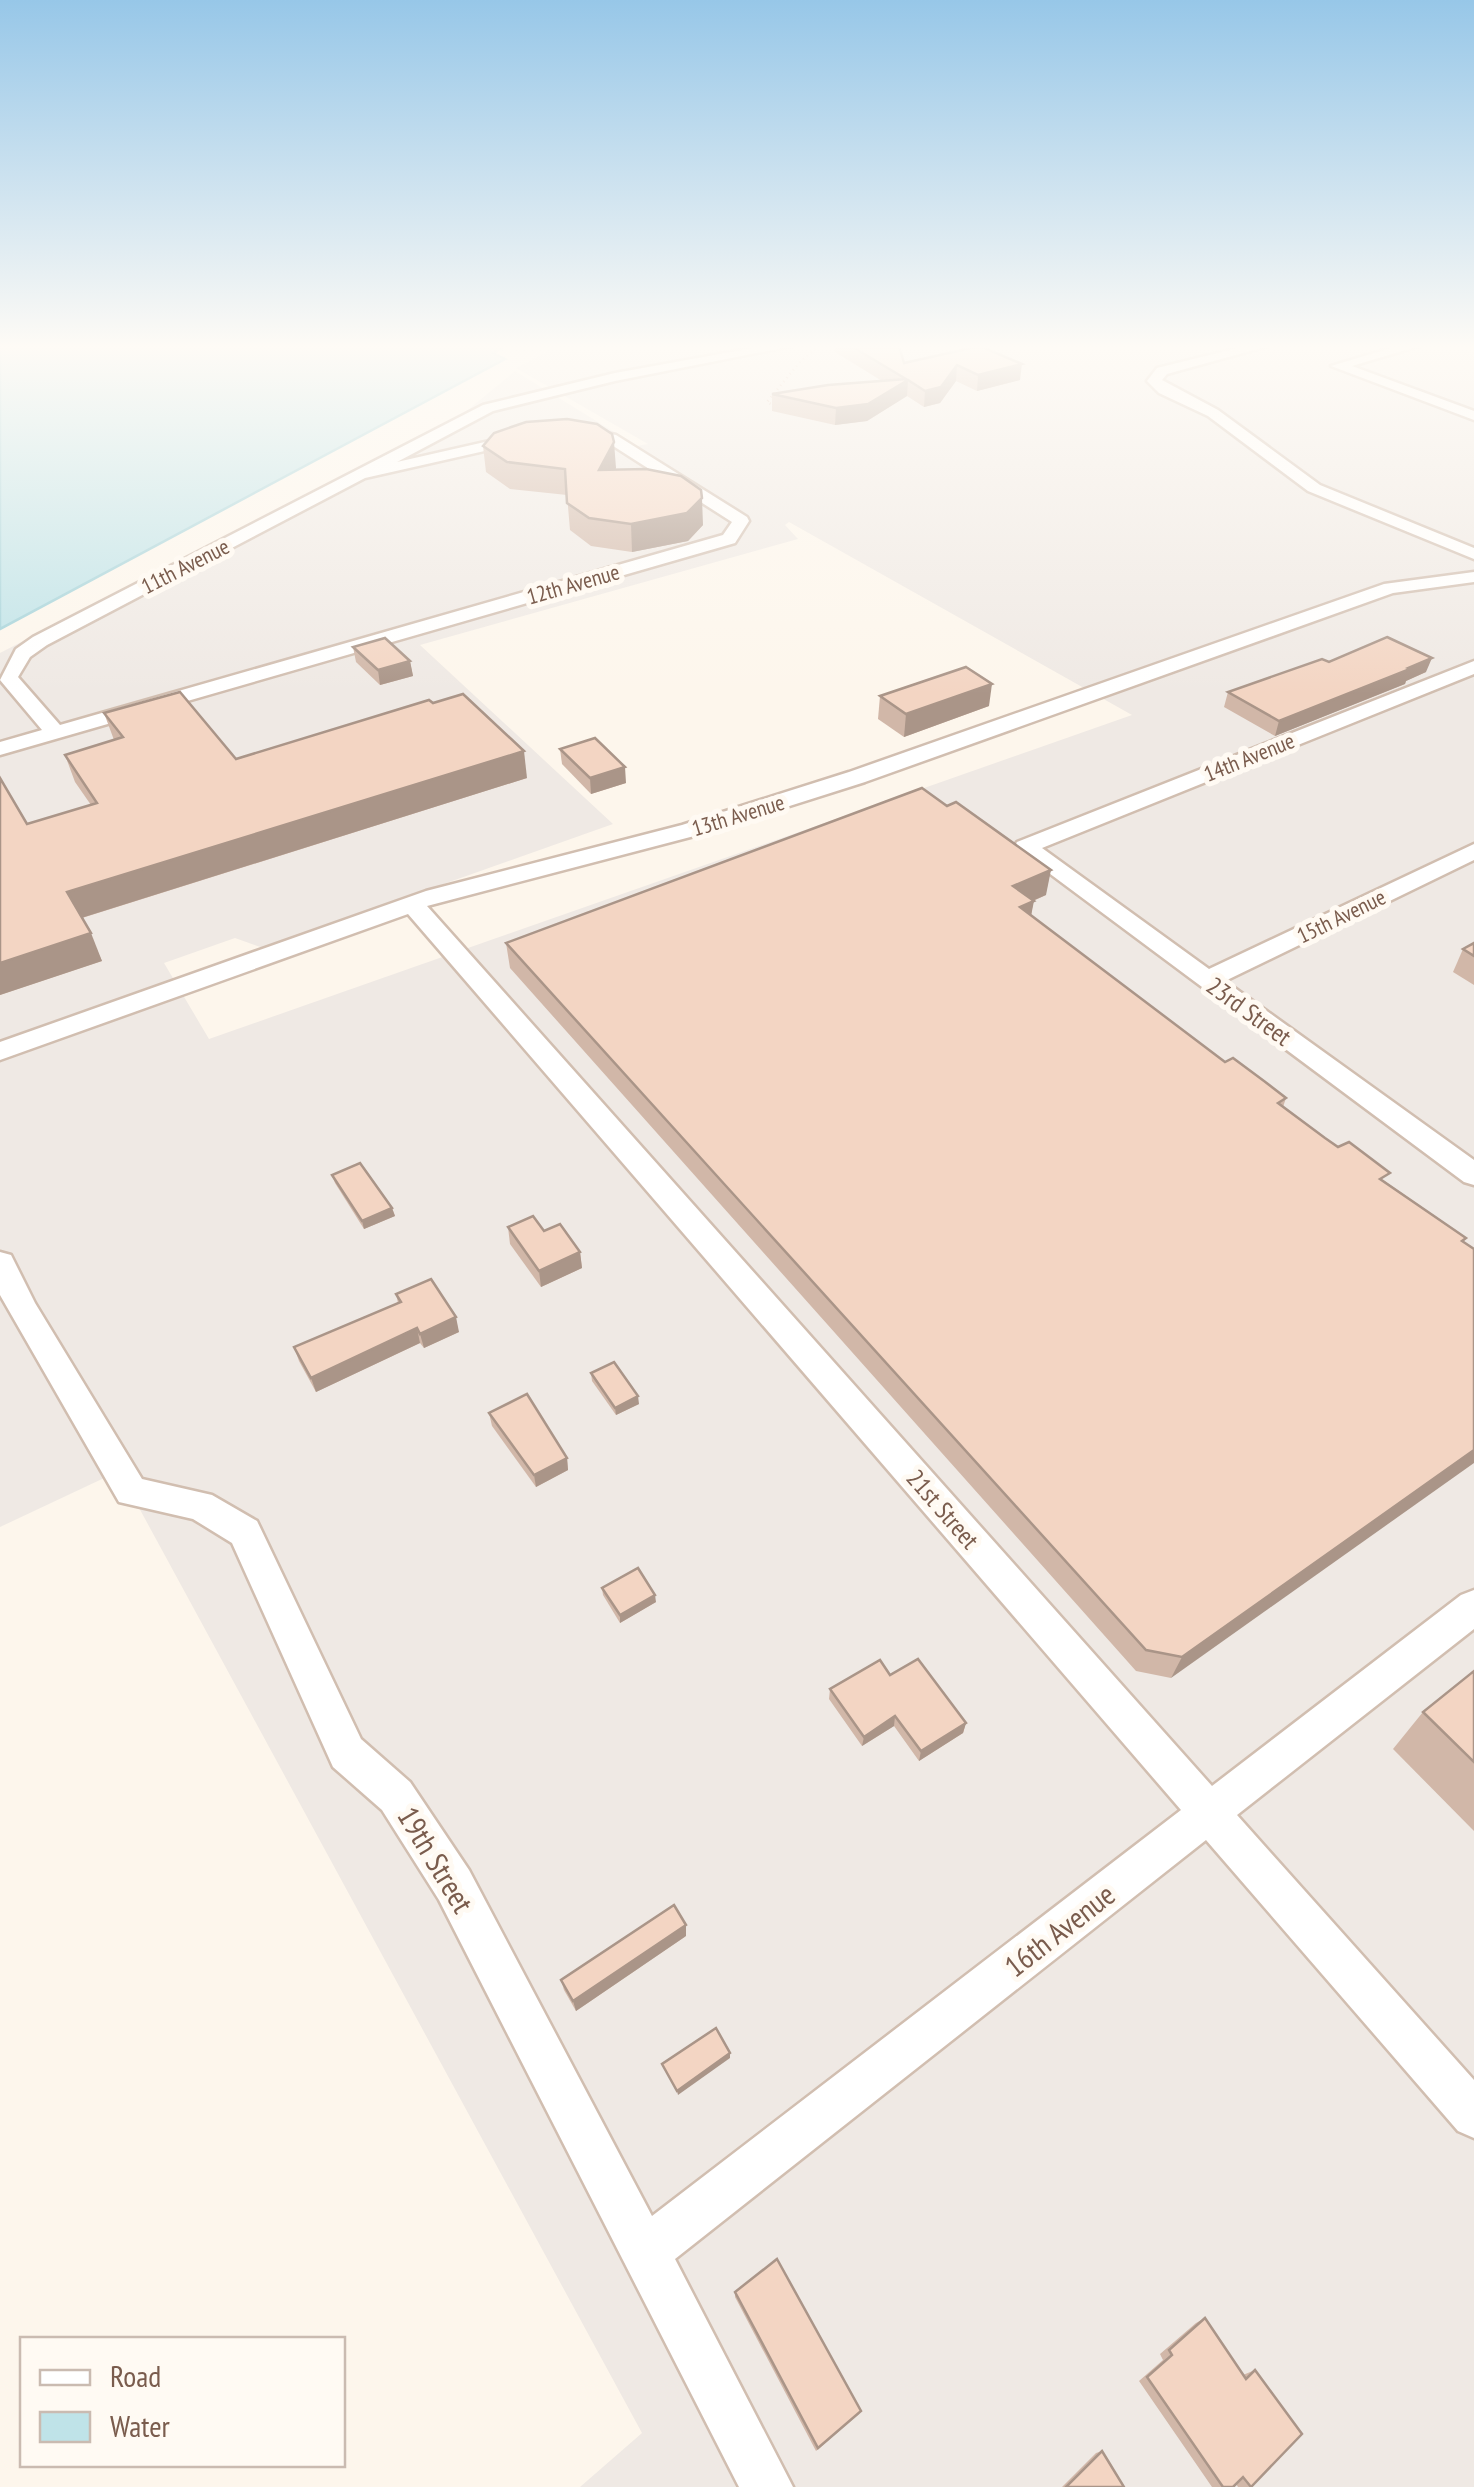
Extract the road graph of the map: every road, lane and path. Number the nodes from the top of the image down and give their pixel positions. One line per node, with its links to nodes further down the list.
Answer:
1 (383, 462): 5 (lane, 11th Avenue)
2 (417, 462): 5 (lane, 12th Avenue)
3 (648, 462): 9 (lane, 12th Avenue)
4 (1279, 462): 6 (lane)
5 (358, 475): 9 (lane, 11th Avenue)
6 (1474, 554)
7 (1474, 577): 13 (lane, 13th Avenue)
8 (1474, 666): 11 (lane, 14th Avenue)
9 (55, 733): 10 (lane, 12th Avenue)
10 (0, 749)
11 (1025, 847): 14 (lane, 23rd Street)
12 (1474, 851): 14 (lane, 15th Avenue)
13 (412, 904): 15 (lane, 13th Avenue); 19 (lane, 21st Street)
14 (1207, 980): 16 (lane, 23rd Street)
15 (0, 1051)
16 (1474, 1175)
17 (0, 1263): 21 (lane, 19th Street)
18 (1474, 1607): 19 (lane, 16th Avenue)
19 (1212, 1815): 20 (lane, 21st Street); 21 (lane, 16th Avenue)
20 (1474, 2115)
21 (644, 2252): 22 (lane, 19th Street)
22 (767, 2487)

